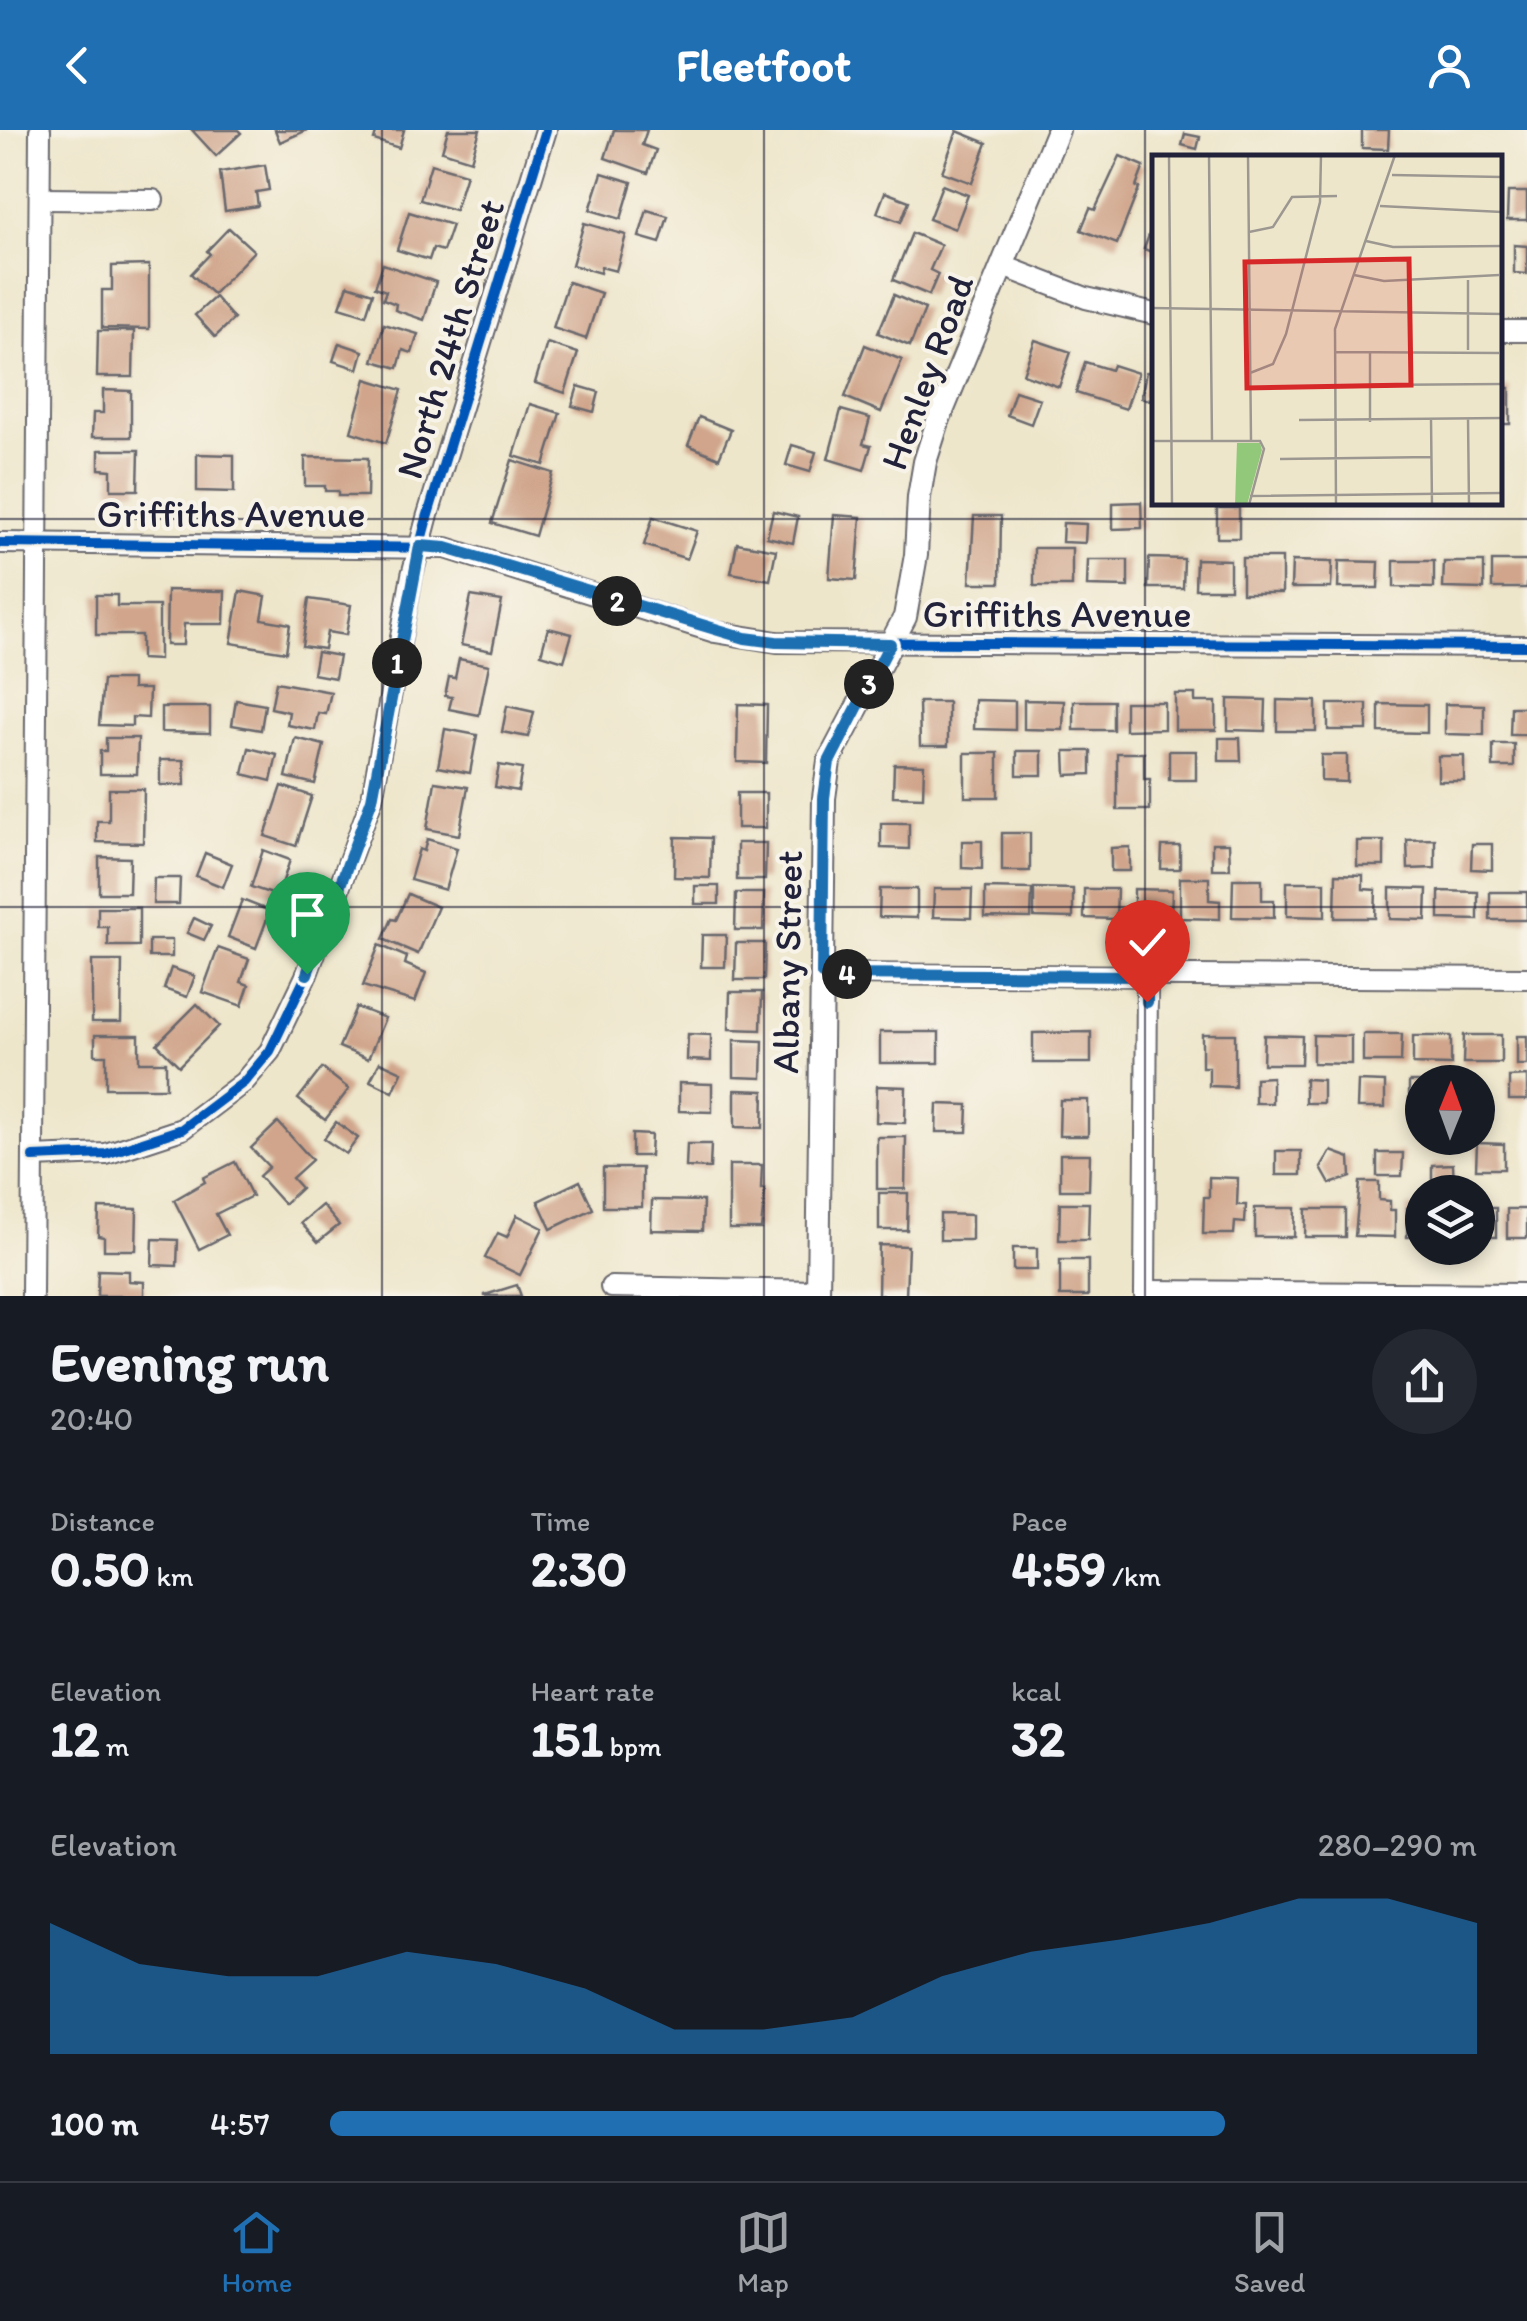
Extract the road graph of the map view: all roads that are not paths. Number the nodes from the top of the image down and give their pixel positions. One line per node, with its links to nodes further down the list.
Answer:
1 (40, 130): 4 (street)
2 (546, 130): 10 (street, North 24th Street)
3 (1058, 130): 6 (street, Henley Road)
4 (40, 199): 5 (street); 9 (street)
5 (153, 200)
6 (1003, 266): 7 (street); 11 (street, Henley Road)
7 (1152, 314)
8 (0, 543): 9 (street, Griffiths Avenue)
9 (37, 543): 10 (street, Griffiths Avenue); 16 (street)
10 (420, 546): 11 (street, Griffiths Avenue); 16 (street, North 24th Street)
11 (890, 644): 12 (street, Griffiths Avenue); 13 (street, Albany Street)
12 (1527, 646)
13 (822, 974): 14 (street); 18 (street, Albany Street)
14 (1147, 976): 15 (street); 19 (street)
15 (1527, 978)
16 (33, 1157): 21 (street)
17 (611, 1287): 18 (street)
18 (818, 1293)
19 (1145, 1294): 20 (street)
20 (1527, 1294)
21 (32, 1296)

